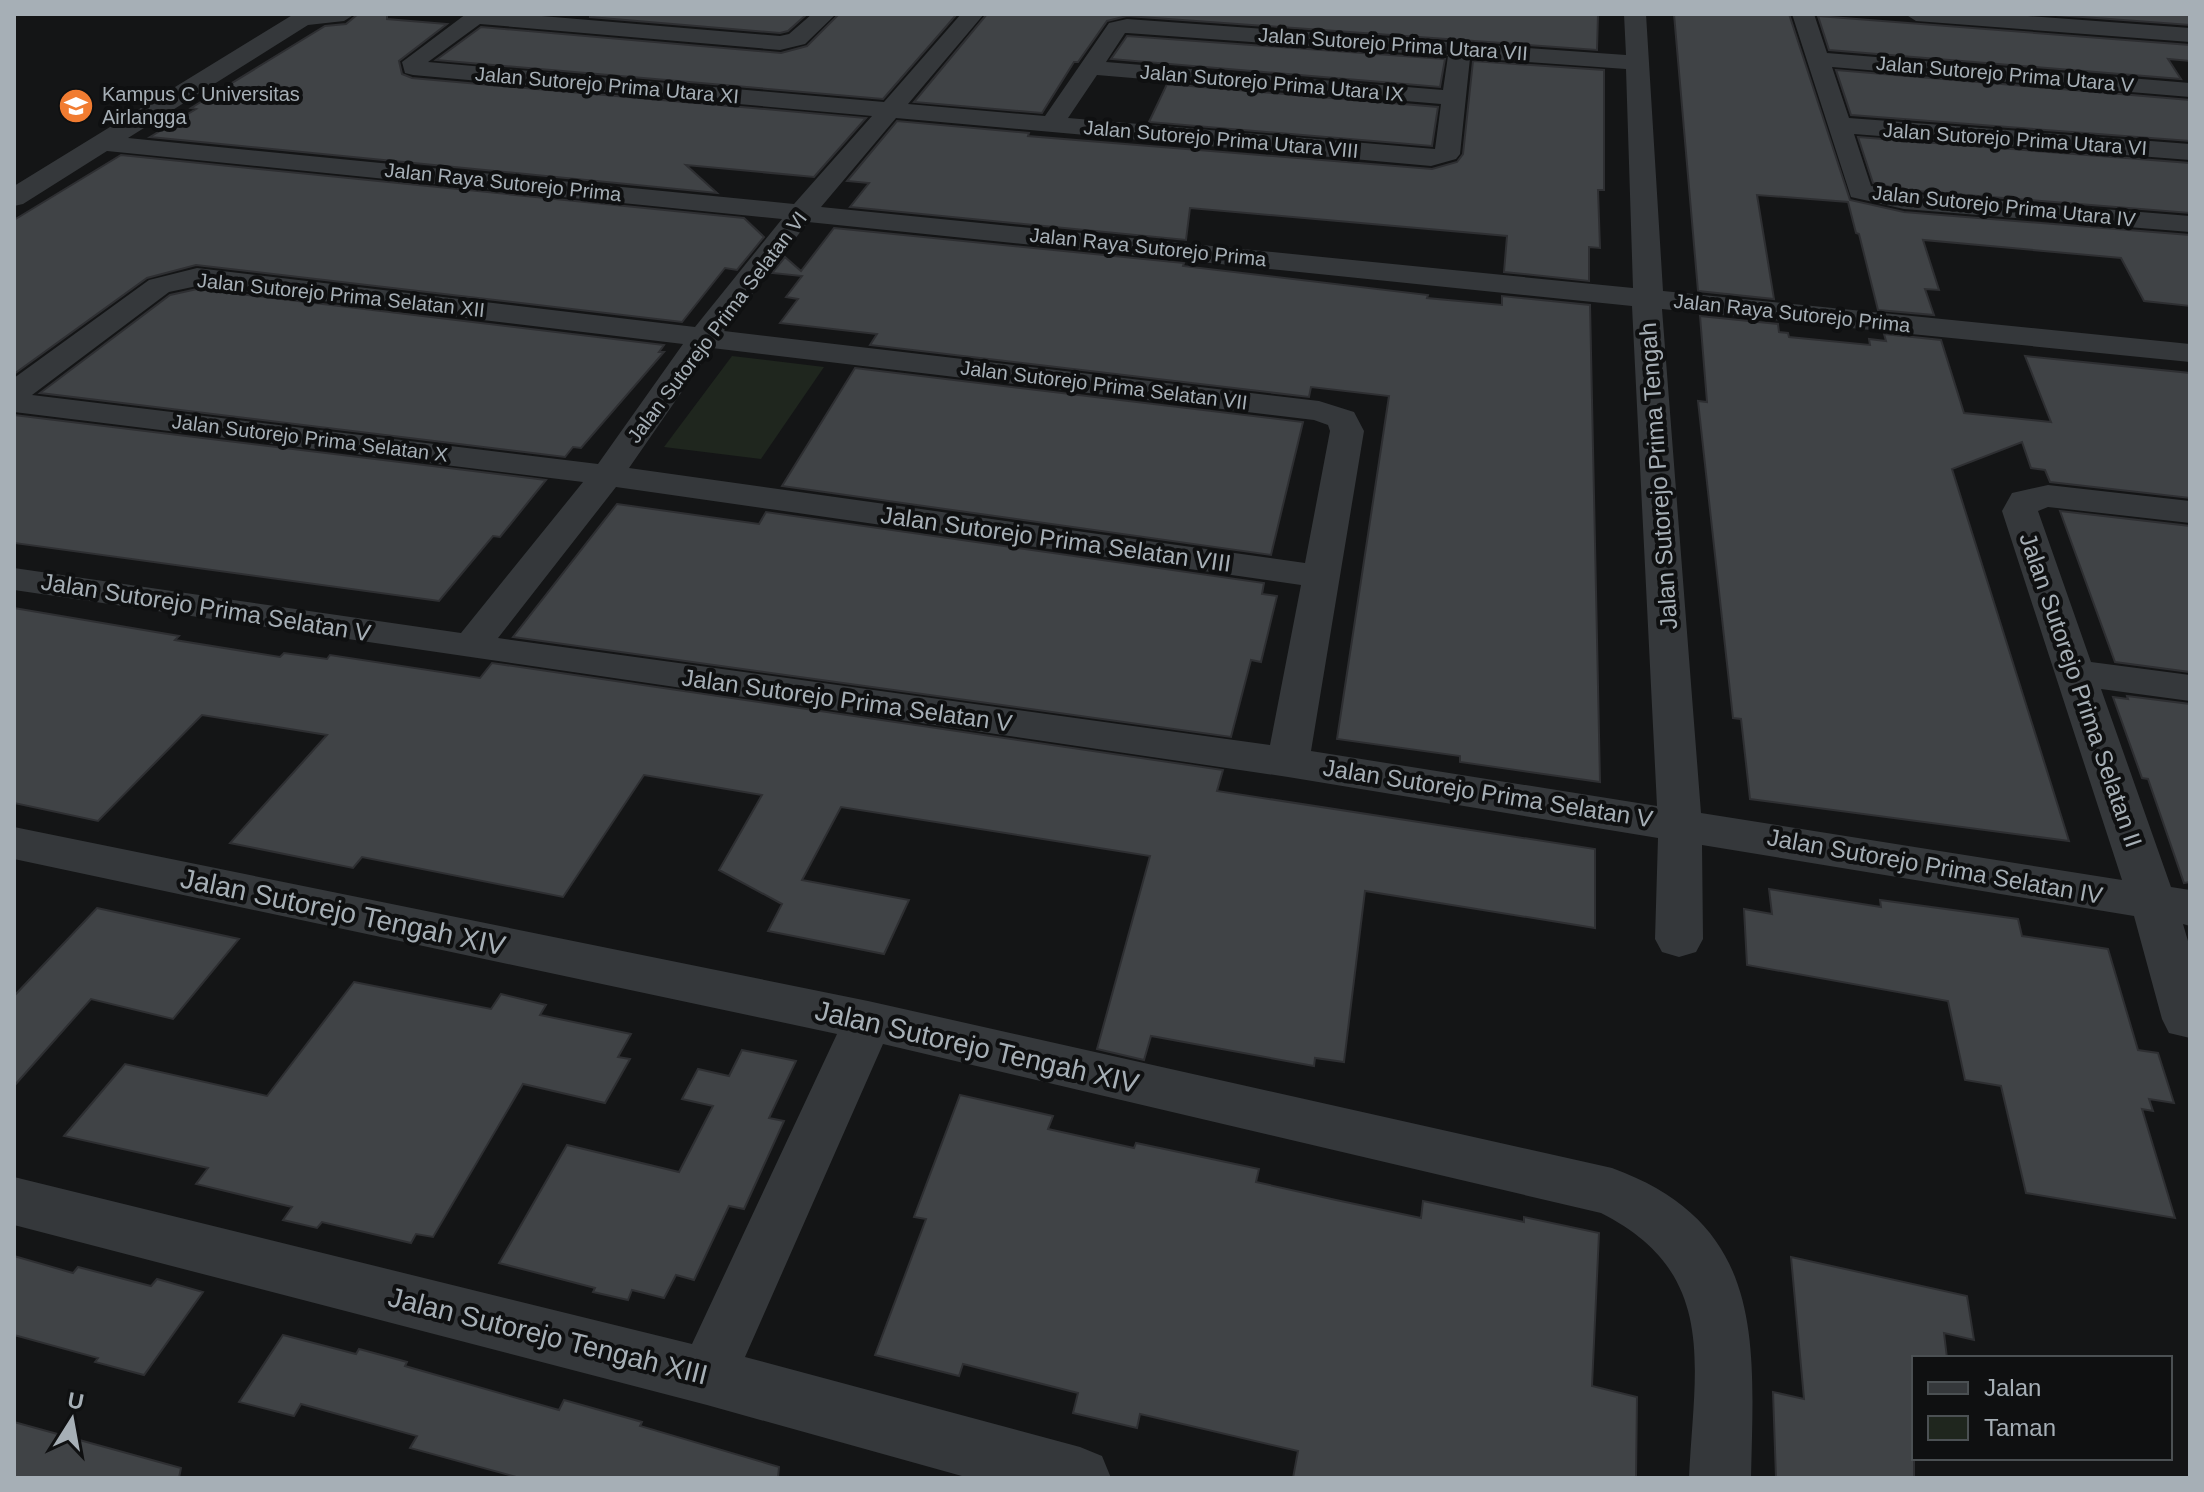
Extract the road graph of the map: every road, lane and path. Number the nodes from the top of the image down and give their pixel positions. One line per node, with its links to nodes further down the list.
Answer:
1 (344, 14): 18 (street)
2 (825, 14): 7 (street)
3 (973, 14): 15 (street, Jalan Sutorejo Prima Selatan VI)
4 (1635, 14): 11 (street, Jalan Sutorejo Prima Tengah)
5 (1803, 14): 10 (street, Jalan Sutorejo Prima Utara IV)
6 (1916, 14): 8 (street)
7 (478, 16): 15 (street, Jalan Sutorejo Prima Utara XI)
8 (2190, 35)
9 (1460, 49): 11 (street, Jalan Sutorejo Prima Utara VII); 12 (street, Jalan Sutorejo Prima Utara VII); 14 (street, Jalan Sutorejo Prima Utara VIII)
10 (1820, 59): 13 (street, Jalan Sutorejo Prima Utara V); 17 (street, Jalan Sutorejo Prima Utara IV)
11 (1639, 63): 24 (street, Jalan Sutorejo Prima Tengah)
12 (1092, 68): 14 (street, Jalan Sutorejo Prima Utara IX); 16 (street, Jalan Sutorejo Prima Utara VII)
13 (2190, 90)
14 (1452, 98): 16 (street, Jalan Sutorejo Prima Utara VIII)
15 (889, 109): 16 (street, Jalan Sutorejo Prima Utara VIII); 22 (street, Jalan Sutorejo Prima Selatan VI)
16 (1053, 123)
17 (1840, 125): 20 (street, Jalan Sutorejo Prima Utara VI); 23 (street, Jalan Sutorejo Prima Utara IV)
18 (131, 127): 19 (street); 22 (street, Jalan Raya Sutorejo Prima)
19 (105, 143): 21 (street); 22 (street, Jalan Raya Sutorejo Prima)
20 (2190, 152)
21 (14, 198)
22 (811, 202): 24 (street, Jalan Raya Sutorejo Prima); 26 (street, Jalan Sutorejo Prima Selatan VI)
23 (2190, 224)
24 (1648, 286): 25 (street, Jalan Raya Sutorejo Prima); 27 (street, Jalan Raya Sutorejo Prima); 38 (street, Jalan Sutorejo Prima Tengah)
25 (2190, 328)
26 (703, 338): 28 (street, Jalan Sutorejo Prima Selatan XII); 30 (street, Jalan Sutorejo Prima Selatan VI); 32 (street, Jalan Sutorejo Prima Selatan VII)
27 (2190, 353)
28 (14, 393)
29 (14, 402): 30 (street, Jalan Sutorejo Prima Selatan X)
30 (607, 475): 32 (street, Jalan Sutorejo Prima Selatan VIII); 34 (street, Jalan Sutorejo Prima Selatan VI)
31 (2190, 512): 35 (street, Jalan Sutorejo Prima Selatan II)
32 (1321, 577): 37 (street)
33 (14, 579): 34 (street, Jalan Sutorejo Prima Selatan V)
34 (471, 647): 37 (street, Jalan Sutorejo Prima Selatan V)
35 (2077, 673): 36 (street); 40 (street, Jalan Sutorejo Prima Selatan II)
36 (2190, 688)
37 (1288, 762): 38 (street, Jalan Sutorejo Prima Selatan V)
38 (1680, 823): 40 (street, Jalan Sutorejo Prima Selatan IV); 41 (street, Jalan Sutorejo Prima Tengah)
39 (14, 843): 43 (street, Jalan Sutorejo Tengah XIV)
40 (2172, 905): 42 (street, Jalan Sutorejo Prima Selatan II)
41 (1679, 939)
42 (2187, 1019)
43 (868, 1021): 45 (street); 47 (street, Jalan Sutorejo Tengah XIV)
44 (14, 1201): 45 (street, Jalan Sutorejo Tengah XIII)
45 (707, 1376): 46 (street, Jalan Sutorejo Tengah XIII)
46 (1080, 1478)
47 (1720, 1478)

